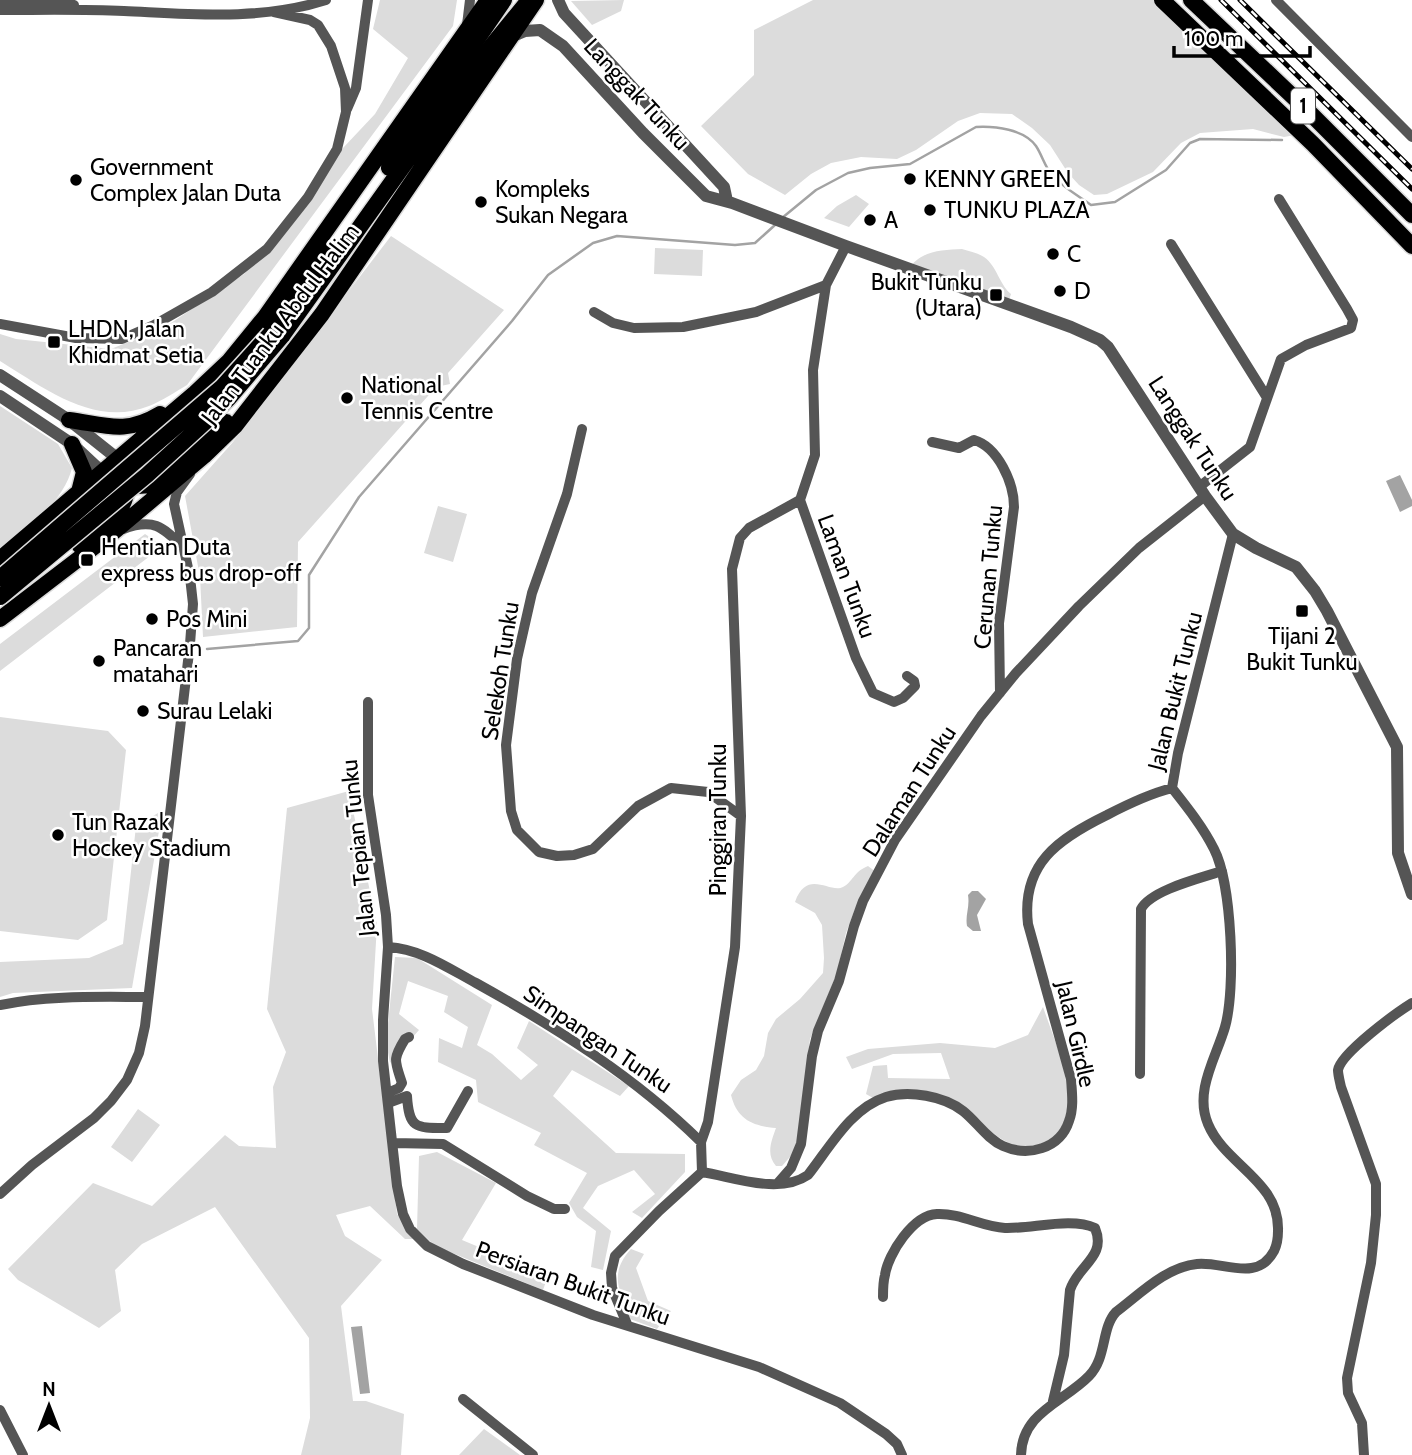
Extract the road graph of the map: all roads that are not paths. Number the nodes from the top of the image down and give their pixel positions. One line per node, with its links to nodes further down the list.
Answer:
1 (326, 0): 16 (street)
2 (368, 0): 20 (street)
3 (470, 0): 17 (street)
4 (488, 0): 17 (main road, Jalan Tuanku Abdul Halim)
5 (504, 0): 21 (main road, Jalan Tuanku Abdul Halim)
6 (520, 0): 19 (main road, Jalan Tuanku Abdul Halim)
7 (530, 0): 19 (main road)
8 (536, 0): 18 (main road, Jalan Tuanku Abdul Halim)
9 (558, 0): 25 (street, Langgak Tunku)
10 (1162, 0): 27 (main road, 1)
11 (1191, 0): 26 (main road, 1)
12 (1276, 0): 23 (street)
13 (0, 1): 15 (street)
14 (0, 10): 15 (street)
15 (102, 10): 16 (street)
16 (274, 12): 20 (street)
17 (465, 33): 22 (main road, Jalan Tuanku Abdul Halim)
18 (513, 36): 25 (street, Langgak Tunku); 35 (main road, Jalan Tuanku Abdul Halim)
19 (475, 66): 21 (main road, Jalan Tuanku Abdul Halim)
20 (346, 112): 36 (street)
21 (426, 127): 33 (main road, Jalan Tuanku Abdul Halim); 35 (main road); 37 (main road, Jalan Tuanku Abdul Halim)
22 (395, 132): 33 (main road); 39 (main road, Jalan Tuanku Abdul Halim)
23 (1412, 137)
24 (1279, 199): 41 (street, Dalaman Tunku)
25 (727, 201): 29 (street, Langgak Tunku)
26 (1412, 215)
27 (1387, 218): 30 (main road, 1); 31 (main road)
28 (1171, 244): 41 (street)
29 (846, 246): 32 (street, Laman Tunku); 52 (street, Langgak Tunku)
30 (1412, 246)
31 (1412, 252)
32 (826, 285): 34 (street); 53 (street, Laman Tunku)
33 (290, 307): 37 (main road, Jalan Tuanku Abdul Halim)
34 (594, 312)
35 (322, 313): 47 (main road, Jalan Tuanku Abdul Halim)
36 (0, 324)
37 (276, 335): 60 (main road, Jalan Tuanku Abdul Halim, bridge); 61 (main road, Jalan Tuanku Abdul Halim, bridge)
38 (0, 376): 43 (street)
39 (195, 393): 42 (main road, Jalan Tuanku Abdul Halim); 43 (main road)
40 (0, 396): 46 (street)
41 (1266, 396): 52 (street, Dalaman Tunku)
42 (168, 416): 47 (main road); 48 (main road, Jalan Tuanku Abdul Halim)
43 (69, 420): 48 (street)
44 (582, 429): 68 (street, Selekoh Tunku)
45 (932, 442): 65 (street, Cerunan Tunku)
46 (72, 444): 49 (street); 51 (main road)
47 (200, 452): 50 (main road); 55 (main road, Jalan Tuanku Abdul Halim); 58 (street)
48 (118, 459): 49 (main road, Jalan Tuanku Abdul Halim); 50 (main road)
49 (102, 472): 50 (main road); 51 (main road, Jalan Tuanku Abdul Halim)
50 (127, 488): 57 (main road)
51 (79, 492): 54 (main road, Jalan Tuanku Abdul Halim)
52 (1202, 492): 56 (street, Langgak Tunku); 65 (street, Dalaman Tunku)
53 (800, 500): 64 (street, Laman Tunku); 68 (street, Pinggiran Tunku)
54 (59, 509): 57 (main road); 59 (main road, Jalan Tuanku Abdul Halim)
55 (115, 531): 58 (street); 63 (main road, Jalan Tuanku Abdul Halim)
56 (1233, 534): 67 (street, Jalan Bukit Tunku); 70 (street, Langgak Tunku)
57 (91, 537): 62 (main road)
58 (183, 547): 72 (street)
59 (0, 559)
60 (0, 578)
61 (0, 597)
62 (0, 610)
63 (0, 619)
64 (907, 676)
65 (1000, 693): 84 (street, Dalaman Tunku)
66 (368, 702): 71 (street, Jalan Tepian Tunku)
67 (1172, 788): 69 (street, Jalan Bukit Tunku); 84 (street, Jalan Girdle)
68 (741, 816): 81 (street, Pinggiran Tunku)
69 (1222, 871): 76 (street); 90 (street, Jalan Bukit Tunku)
70 (1412, 894)
71 (388, 947): 80 (street, Persiaran Bukit Tunku); 81 (street, Simpangan Tunku)
72 (148, 997): 74 (street); 85 (street)
73 (1412, 1003): 96 (street)
74 (0, 1005)
75 (410, 1037): 77 (street)
76 (1140, 1074)
77 (402, 1083): 79 (street); 80 (street)
78 (468, 1091): 79 (street)
79 (407, 1096): 80 (street)
80 (388, 1098): 82 (street, Persiaran Bukit Tunku)
81 (701, 1142): 83 (street, Pinggiran Tunku)
82 (393, 1143): 86 (street); 88 (street, Persiaran Bukit Tunku)
83 (702, 1172): 84 (street, Jalan Girdle); 88 (street)
84 (776, 1184)
85 (0, 1194)
86 (565, 1209)
87 (883, 1297): 90 (street)
88 (627, 1324): 94 (street, Persiaran Bukit Tunku)
89 (463, 1399): 93 (street)
90 (1054, 1401): 95 (street, Jalan Bukit Tunku)
91 (0, 1410): 92 (street)
92 (23, 1455)
93 (533, 1455)
94 (902, 1455)
95 (1021, 1455)
96 (1364, 1455)

